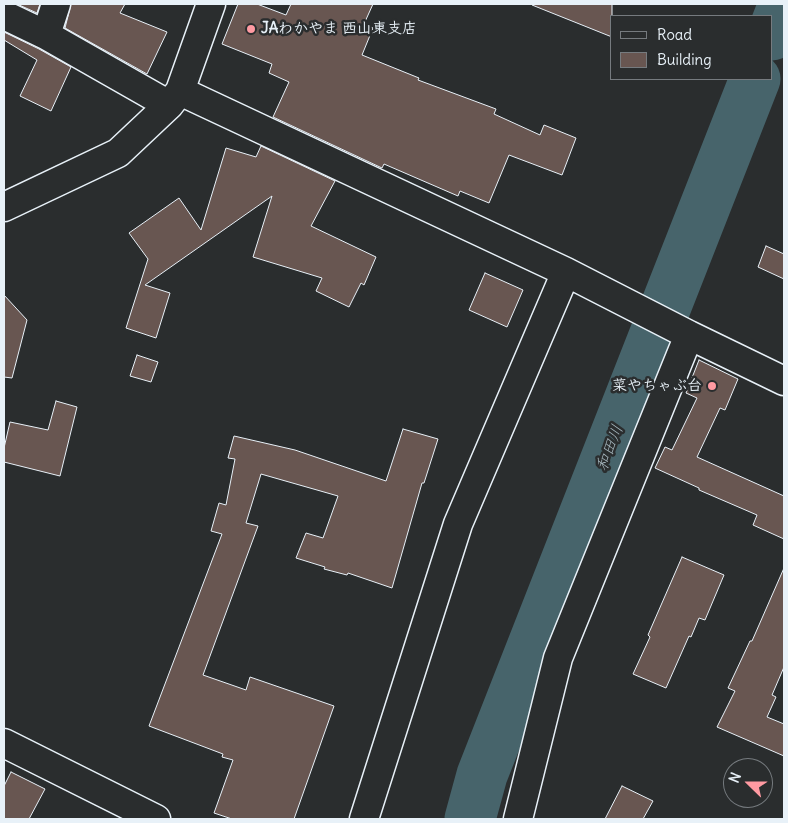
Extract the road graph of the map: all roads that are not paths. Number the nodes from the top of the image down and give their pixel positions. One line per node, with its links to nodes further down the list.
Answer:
1 (56, 4): 4 (street)
2 (211, 4): 5 (street)
3 (4, 15): 4 (street)
4 (46, 35): 5 (street)
5 (175, 98): 6 (street); 7 (street)
6 (4, 207)
7 (566, 272): 8 (street); 12 (street)
8 (683, 332): 9 (street); 13 (street)
9 (784, 381)
10 (4, 743): 11 (street)
11 (156, 819)
12 (364, 819)
13 (518, 819)

